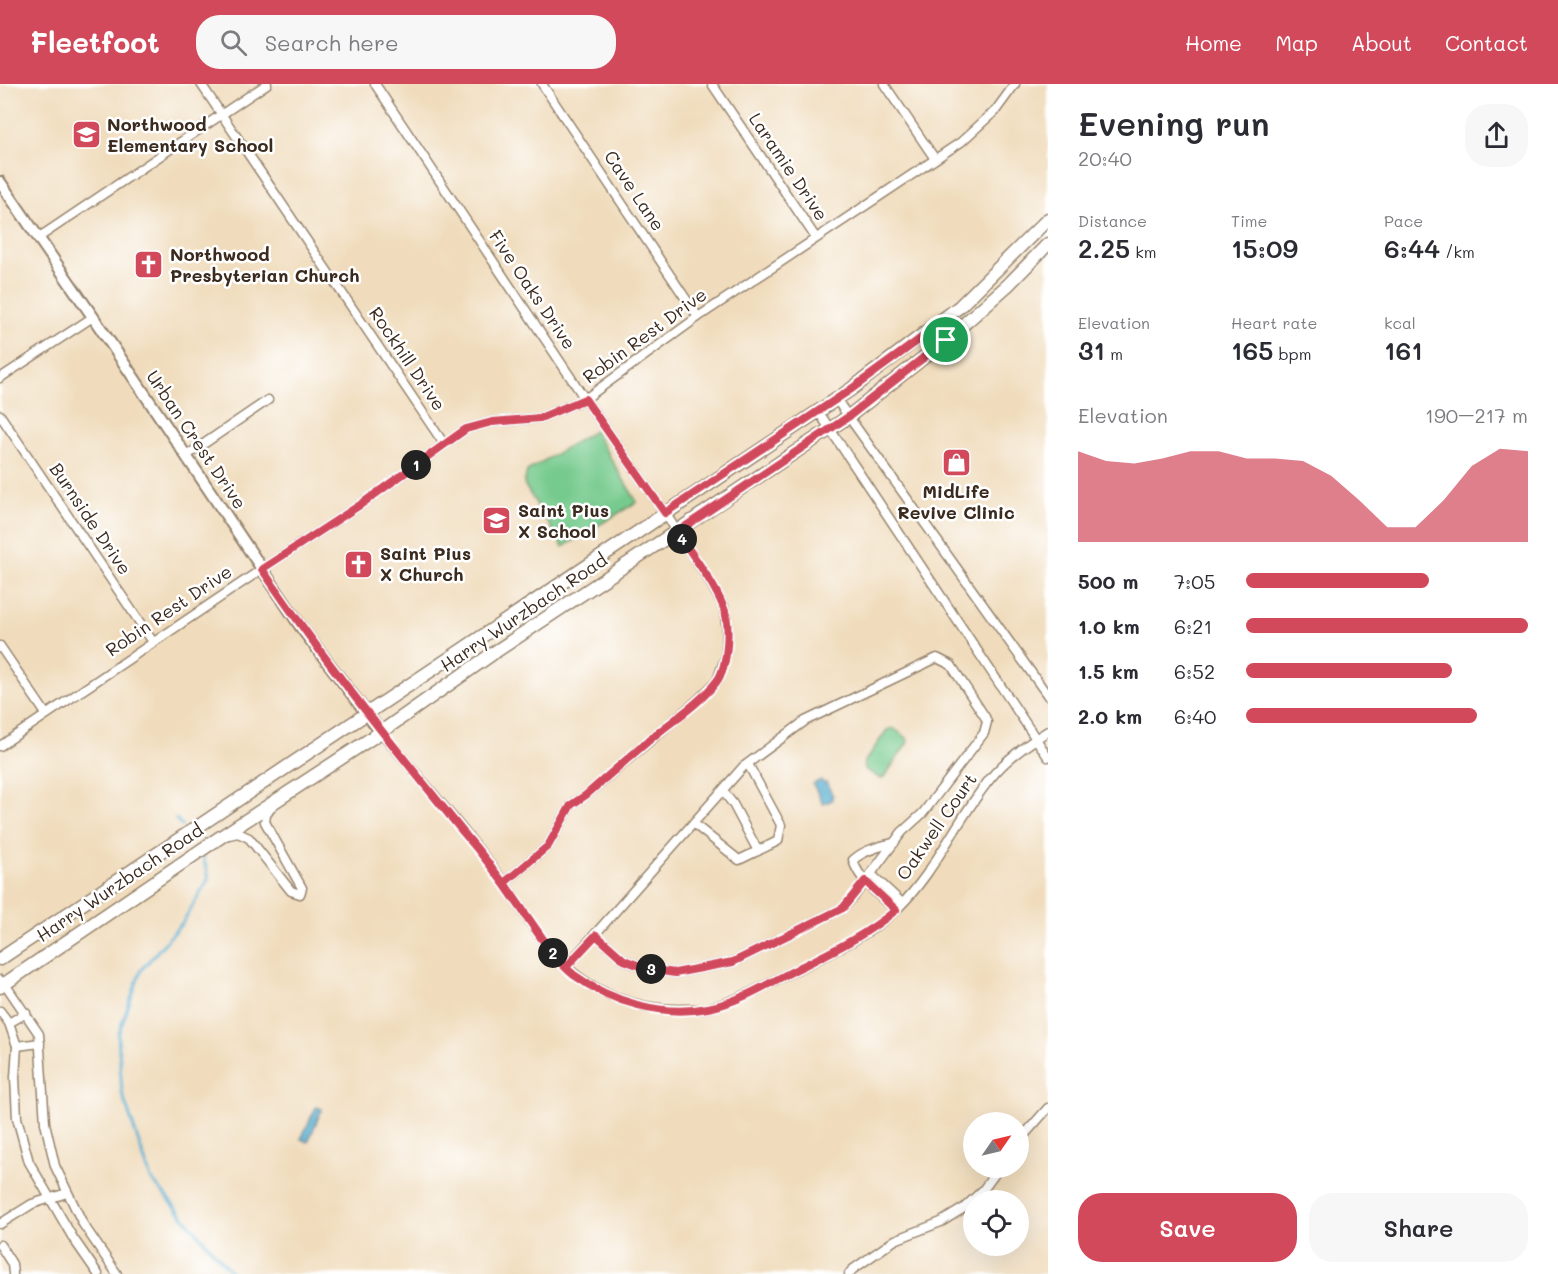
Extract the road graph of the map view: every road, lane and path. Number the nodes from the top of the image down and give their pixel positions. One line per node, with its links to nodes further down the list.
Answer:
1 (201, 84): 8 (street, Rockhill Drive)
2 (267, 84): 8 (street)
3 (375, 84): 22 (street, Five Oaks Drive)
4 (542, 84): 17 (street, Cave Lane)
5 (712, 84): 13 (street, Laramie Drive)
6 (884, 84): 9 (street)
7 (1015, 84): 9 (street, Robin Rest Drive)
8 (222, 115): 12 (street); 29 (street, Rockhill Drive)
9 (935, 159): 13 (street, Robin Rest Drive)
10 (0, 182): 12 (street, Urban Crest Drive)
11 (1048, 219): 15 (main road, Harry Wurzbach Road)
12 (38, 238): 16 (street, Urban Crest Drive)
13 (816, 238): 17 (street, Robin Rest Drive)
14 (1048, 244): 18 (main road, Harry Wurzbach Road)
15 (959, 307): 18 (street); 19 (main road, Harry Wurzbach Road)
16 (93, 317): 21 (street); 30 (street, Urban Crest Drive)
17 (698, 317): 22 (street, Robin Rest Drive)
18 (971, 318): 20 (main road, Harry Wurzbach Road)
19 (935, 328): 20 (street); 23 (main road, Harry Wurzbach Road)
20 (946, 340): 27 (main road, Harry Wurzbach Road)
21 (0, 378)
22 (585, 399): 29 (street, Robin Rest Drive); 31 (street, Five Oaks Drive)
23 (836, 399): 25 (main road, Harry Wurzbach Road); 27 (street)
24 (268, 400): 30 (street)
25 (818, 411): 28 (street); 31 (main road, Harry Wurzbach Road)
26 (0, 415): 34 (street, Burnside Drive)
27 (848, 417): 28 (main road, Harry Wurzbach Road); 36 (street)
28 (830, 429): 32 (main road, Harry Wurzbach Road); 41 (street)
29 (444, 444): 33 (street, Robin Rest Drive)
30 (186, 456): 33 (street, Urban Crest Drive)
31 (665, 513): 32 (street, Five Oaks Drive); 37 (main road, Harry Wurzbach Road)
32 (677, 532): 40 (main road, Harry Wurzbach Road); 54 (street, Five Oaks Drive)
33 (262, 569): 34 (street, Robin Rest Drive); 37 (street, Urban Crest Drive)
34 (153, 642): 38 (street, Robin Rest Drive)
35 (0, 646): 38 (street)
36 (1048, 696)
37 (369, 713): 40 (street, Urban Crest Drive); 58 (main road, Harry Wurzbach Road)
38 (46, 714): 42 (street, Robin Rest Drive)
39 (1048, 730): 41 (street, Oakwell Court)
40 (381, 732): 46 (main road, Harry Wurzbach Road); 54 (street, Oakwell Court)
41 (1036, 739): 43 (street); 55 (street, Oakwell Court)
42 (0, 746)
43 (1048, 757)
44 (748, 764): 45 (street); 49 (street); 50 (street)
45 (723, 791): 47 (street); 50 (street)
46 (277, 800): 48 (main road, Harry Wurzbach Road); 51 (street)
47 (694, 824): 50 (street); 57 (street)
48 (221, 836): 52 (street); 60 (main road, Harry Wurzbach Road)
49 (894, 843): 53 (street); 53 (street)
50 (758, 851)
51 (283, 855): 52 (street); 52 (street)
52 (269, 864)
53 (868, 877): 55 (street); 56 (street); 57 (street)
54 (504, 883): 59 (street, Oakwell Court)
55 (903, 903): 56 (street, Oakwell Court)
56 (896, 910): 59 (street, Oakwell Court)
57 (596, 935): 59 (street)
58 (0, 959)
59 (566, 967)
60 (2, 984): 62 (street)
61 (0, 1011): 63 (street)
62 (26, 1013): 63 (street); 64 (street)
63 (9, 1023): 65 (street)
64 (40, 1043): 65 (street); 69 (street)
65 (17, 1046): 70 (street)
66 (1048, 1108): 67 (street)
67 (1029, 1130)
68 (992, 1178): 76 (street)
69 (67, 1193): 70 (street); 75 (street)
70 (50, 1198): 71 (street); 74 (street)
71 (0, 1224)
72 (0, 1245): 73 (street)
73 (14, 1274)
74 (98, 1274)
75 (117, 1274)
76 (849, 1274)

